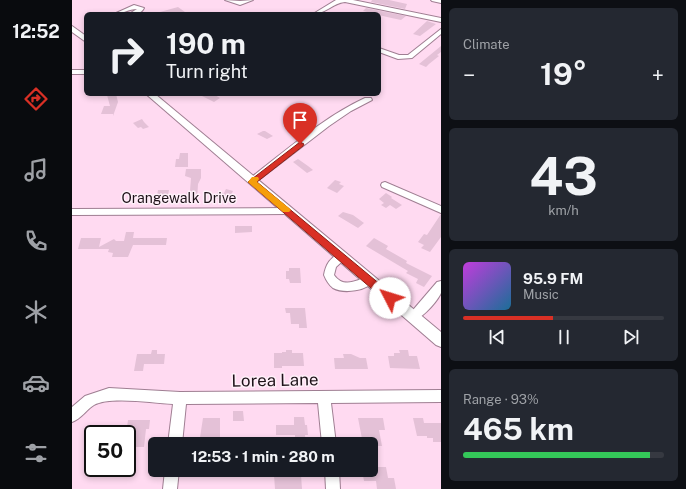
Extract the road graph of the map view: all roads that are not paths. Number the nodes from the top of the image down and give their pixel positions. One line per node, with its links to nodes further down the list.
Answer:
1 (228, 0): 2 (street)
2 (250, 0)
3 (434, 0): 4 (street)
4 (441, 1)
5 (122, 12): 6 (street)
6 (136, 12)
7 (319, 12): 8 (street)
8 (441, 20)
9 (72, 28): 11 (main road)
10 (441, 31): 12 (street)
11 (84, 38)
12 (381, 51)
13 (72, 72): 14 (street)
14 (84, 72)
15 (152, 96): 17 (main road)
16 (368, 100): 17 (street)
17 (252, 182): 20 (main road)
18 (385, 185): 19 (street)
19 (441, 210)
20 (287, 211): 21 (street, Orangewalk Drive); 22 (main road)
21 (72, 212)
22 (342, 257): 23 (main road); 23 (street)
23 (369, 280): 25 (main road)
24 (441, 286): 25 (street)
25 (413, 317): 26 (main road)
26 (436, 332): 27 (main road)
27 (441, 341)
28 (324, 396): 29 (street, Lorea Lane); 30 (street, Lorea Lane); 33 (street)
29 (441, 396)
30 (180, 398): 31 (street, Lorea Lane); 32 (street)
31 (72, 416)
32 (176, 437)
33 (328, 437)
34 (171, 477): 36 (street)
35 (332, 477): 37 (street)
36 (170, 489)
37 (333, 489)

